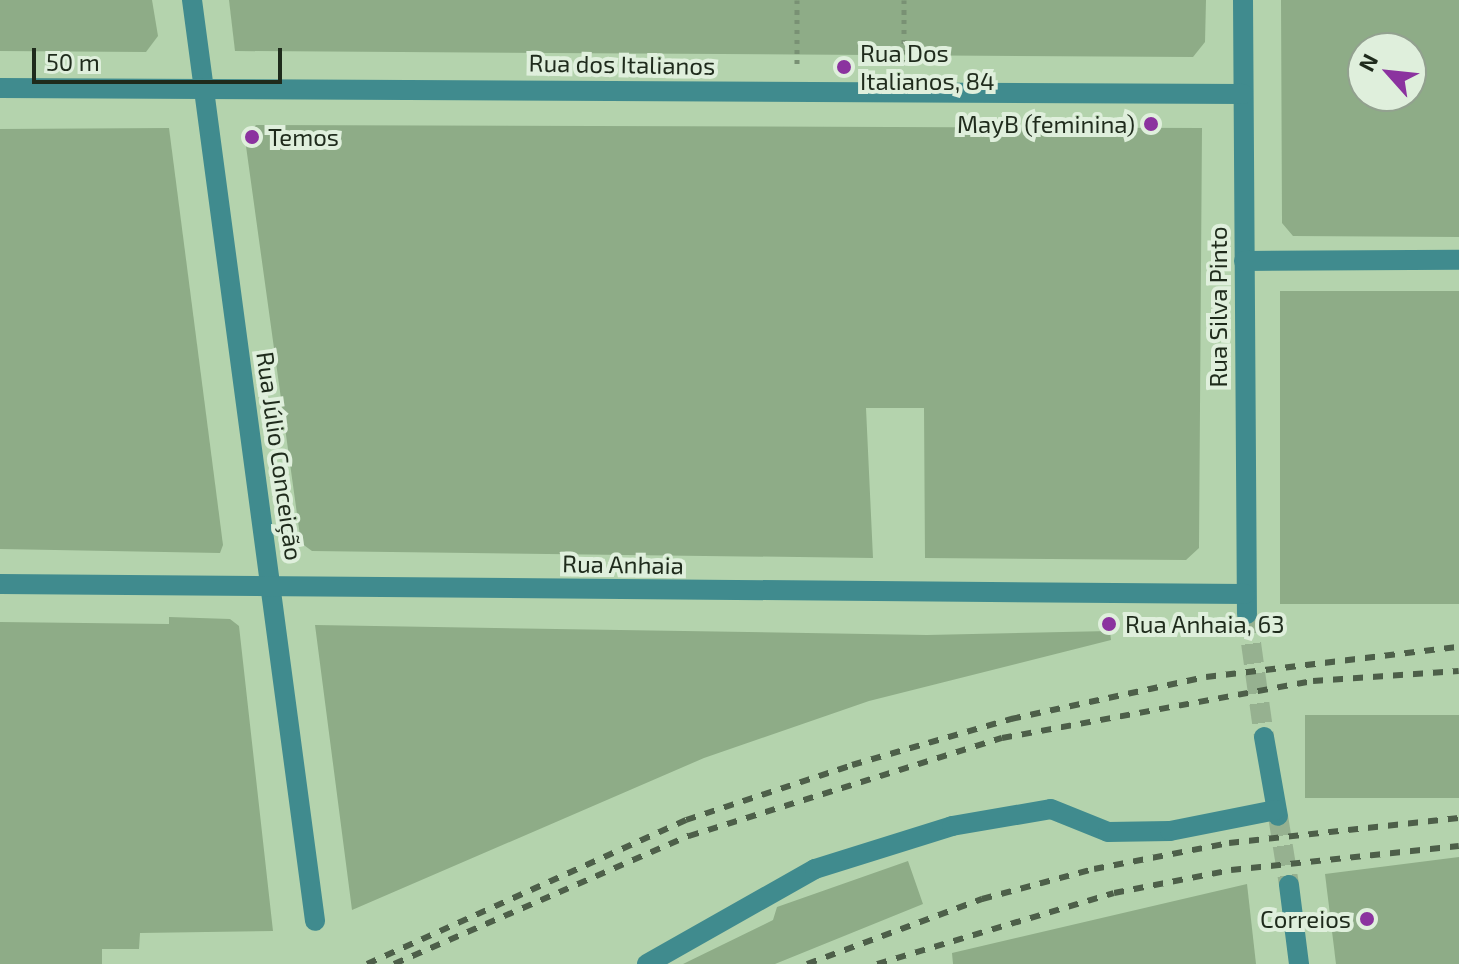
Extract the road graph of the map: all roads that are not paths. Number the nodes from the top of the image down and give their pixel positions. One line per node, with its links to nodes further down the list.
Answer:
1 (192, 0): 4 (street, Rua Júlio Conceição)
2 (1243, 0): 5 (street, Rua Silva Pinto)
3 (0, 88): 4 (street, Rua dos Italianos)
4 (206, 88): 5 (street, Rua dos Italianos); 9 (street, Rua Júlio Conceição)
5 (1243, 94): 7 (street, Rua Silva Pinto)
6 (1459, 260): 7 (street)
7 (1244, 261): 10 (street, Rua Silva Pinto)
8 (0, 584): 9 (street, Rua Anhaia)
9 (272, 586): 10 (street, Rua Anhaia); 13 (street, Rua Júlio Conceição)
10 (1246, 604)
11 (1264, 737): 14 (street)
12 (1289, 885): 15 (street)
13 (315, 921)
14 (647, 964)
15 (1299, 964)

